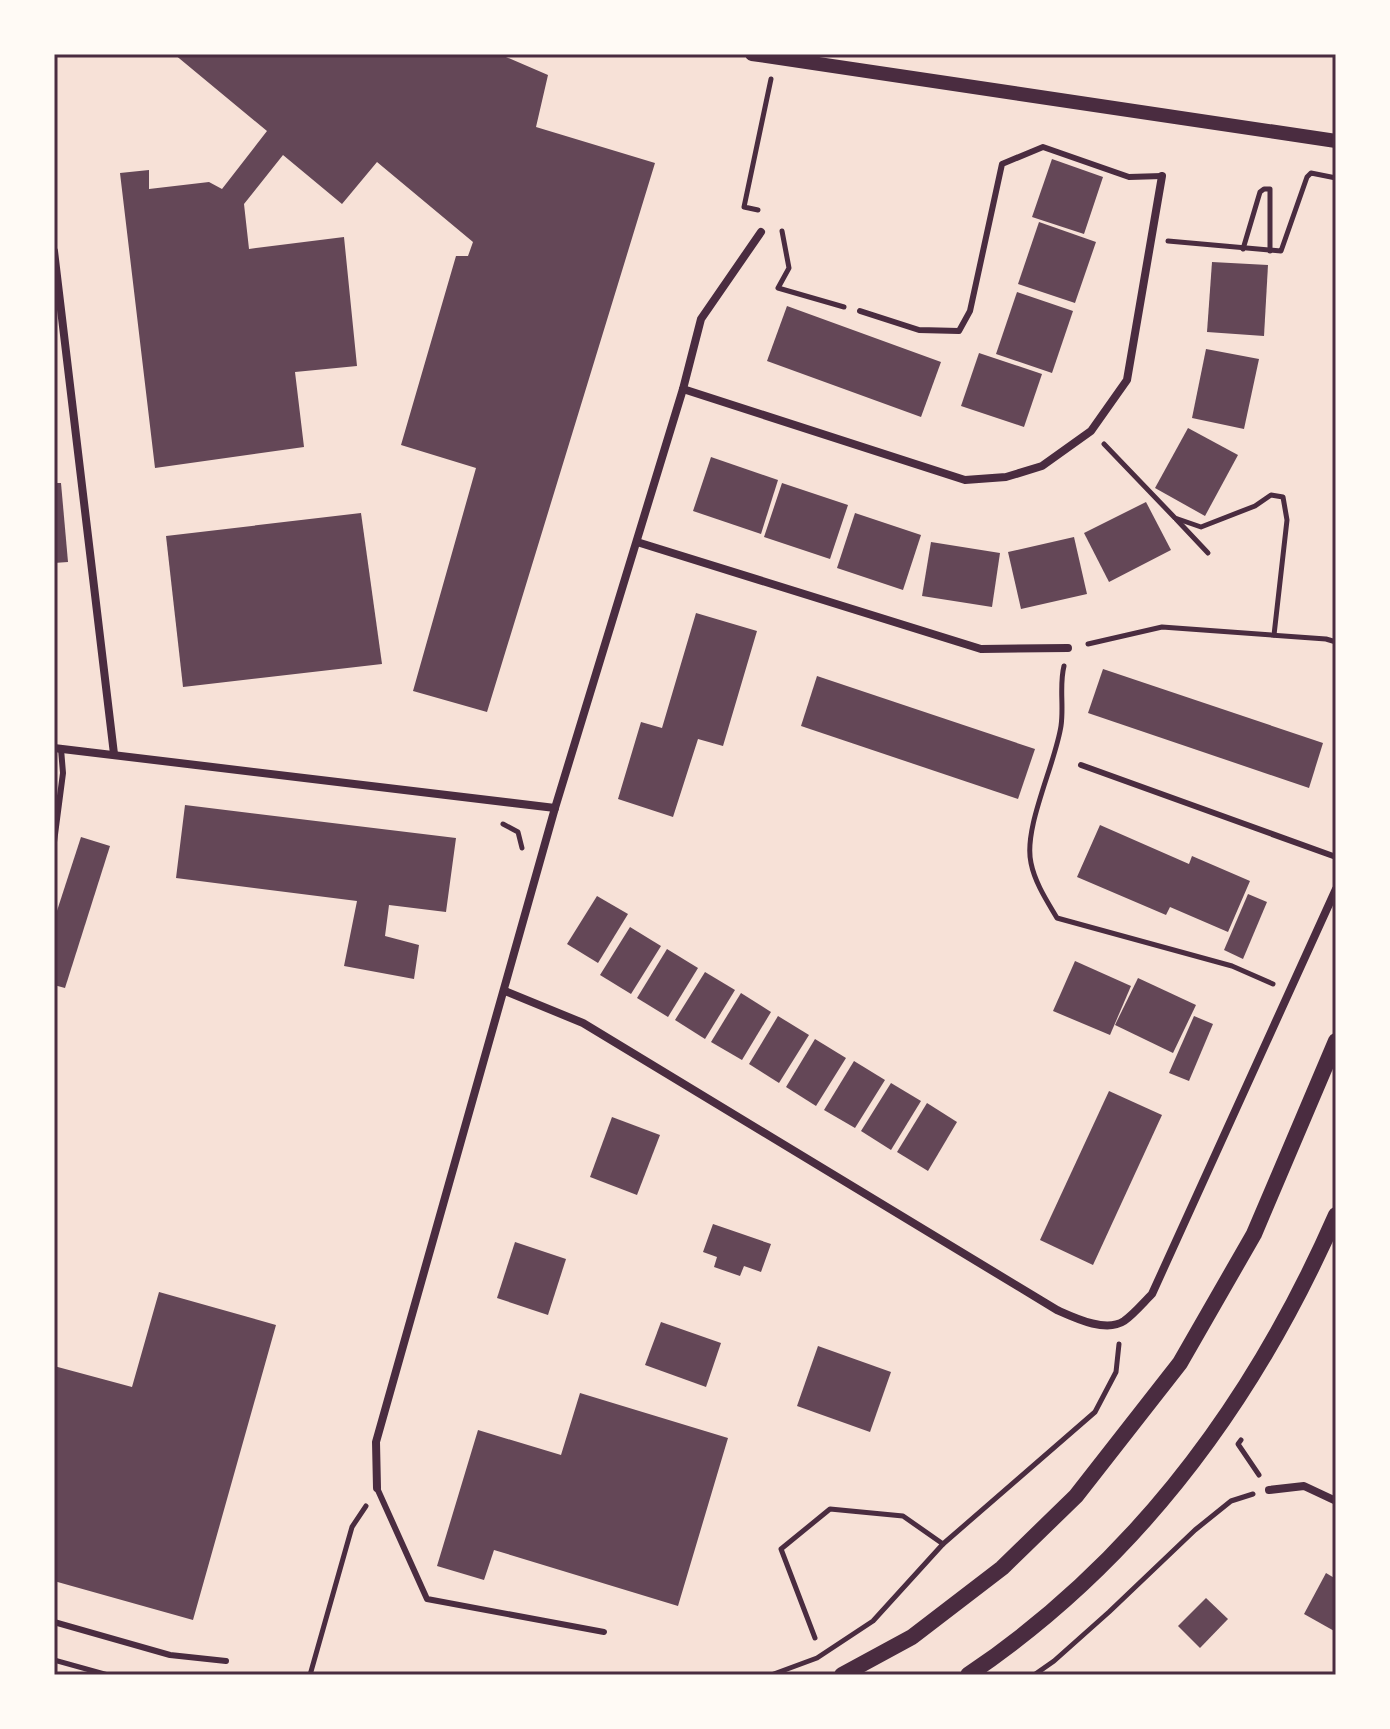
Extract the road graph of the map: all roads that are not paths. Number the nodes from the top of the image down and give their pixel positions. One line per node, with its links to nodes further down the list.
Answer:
1 (752, 54): 2 (street)
2 (1336, 141)
3 (1162, 176): 6 (lane); 7 (street)
4 (761, 232): 7 (street)
5 (54, 251): 11 (street)
6 (860, 311)
7 (683, 389): 8 (street)
8 (637, 542): 9 (street); 13 (street)
9 (1068, 648)
10 (58, 748): 11 (street); 14 (lane)
11 (114, 754): 13 (street)
12 (1081, 765): 15 (lane)
13 (555, 808): 17 (street)
14 (54, 842)
15 (1336, 857)
16 (1336, 889): 17 (street)
17 (505, 991): 20 (street)
18 (1336, 1041): 26 (main road)
19 (1336, 1215): 27 (main road)
20 (377, 1488): 24 (lane)
21 (1269, 1490): 22 (street)
22 (1336, 1501)
23 (54, 1622): 25 (lane)
24 (604, 1632)
25 (226, 1661)
26 (842, 1675)
27 (968, 1675)

